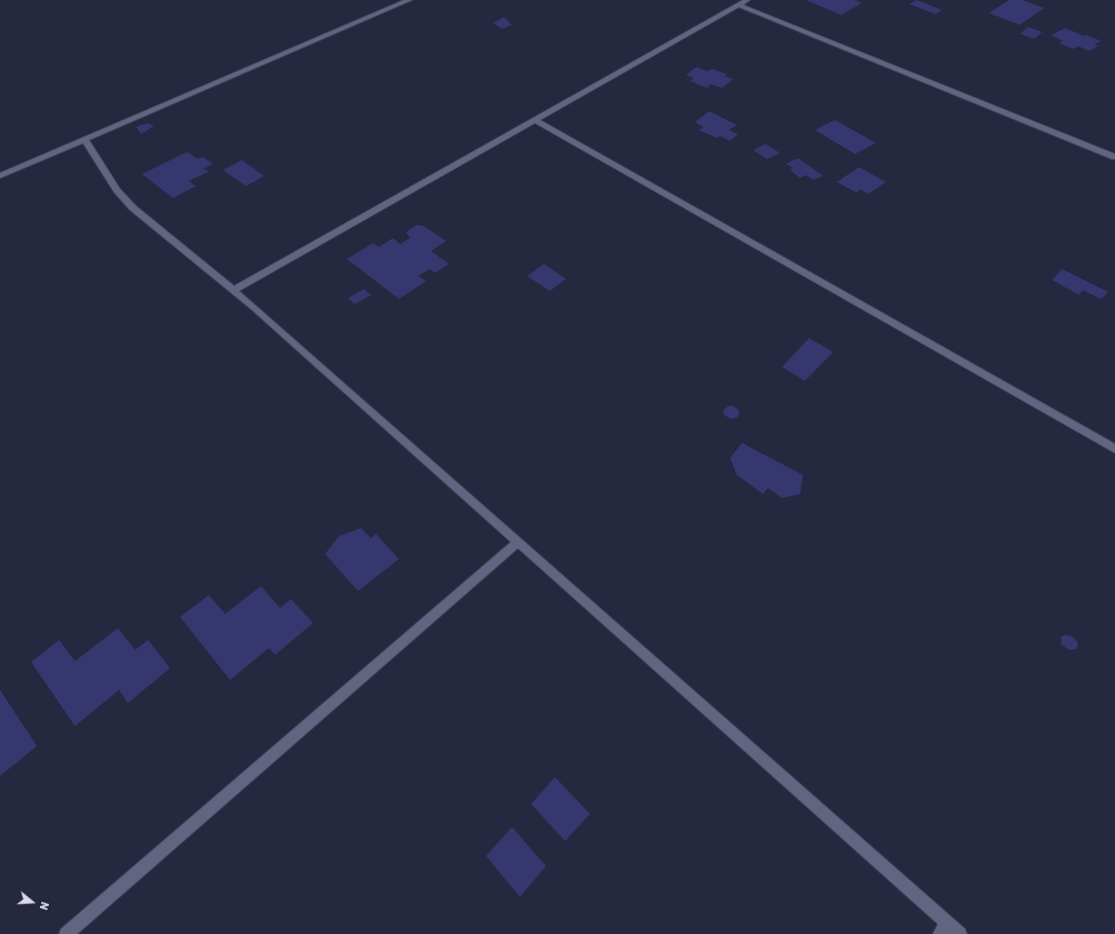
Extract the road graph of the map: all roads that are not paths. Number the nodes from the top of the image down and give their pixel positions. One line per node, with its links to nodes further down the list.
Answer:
1 (409, 0): 5 (street)
2 (747, 0): 3 (street)
3 (739, 5): 4 (street); 6 (street)
4 (536, 121): 8 (street); 9 (street)
5 (85, 140): 7 (street); 8 (street)
6 (1115, 157)
7 (0, 176)
8 (234, 290): 10 (street)
9 (1115, 449)
10 (518, 542): 11 (street); 12 (street)
11 (943, 928): 13 (street)
12 (66, 934)
13 (960, 934)

